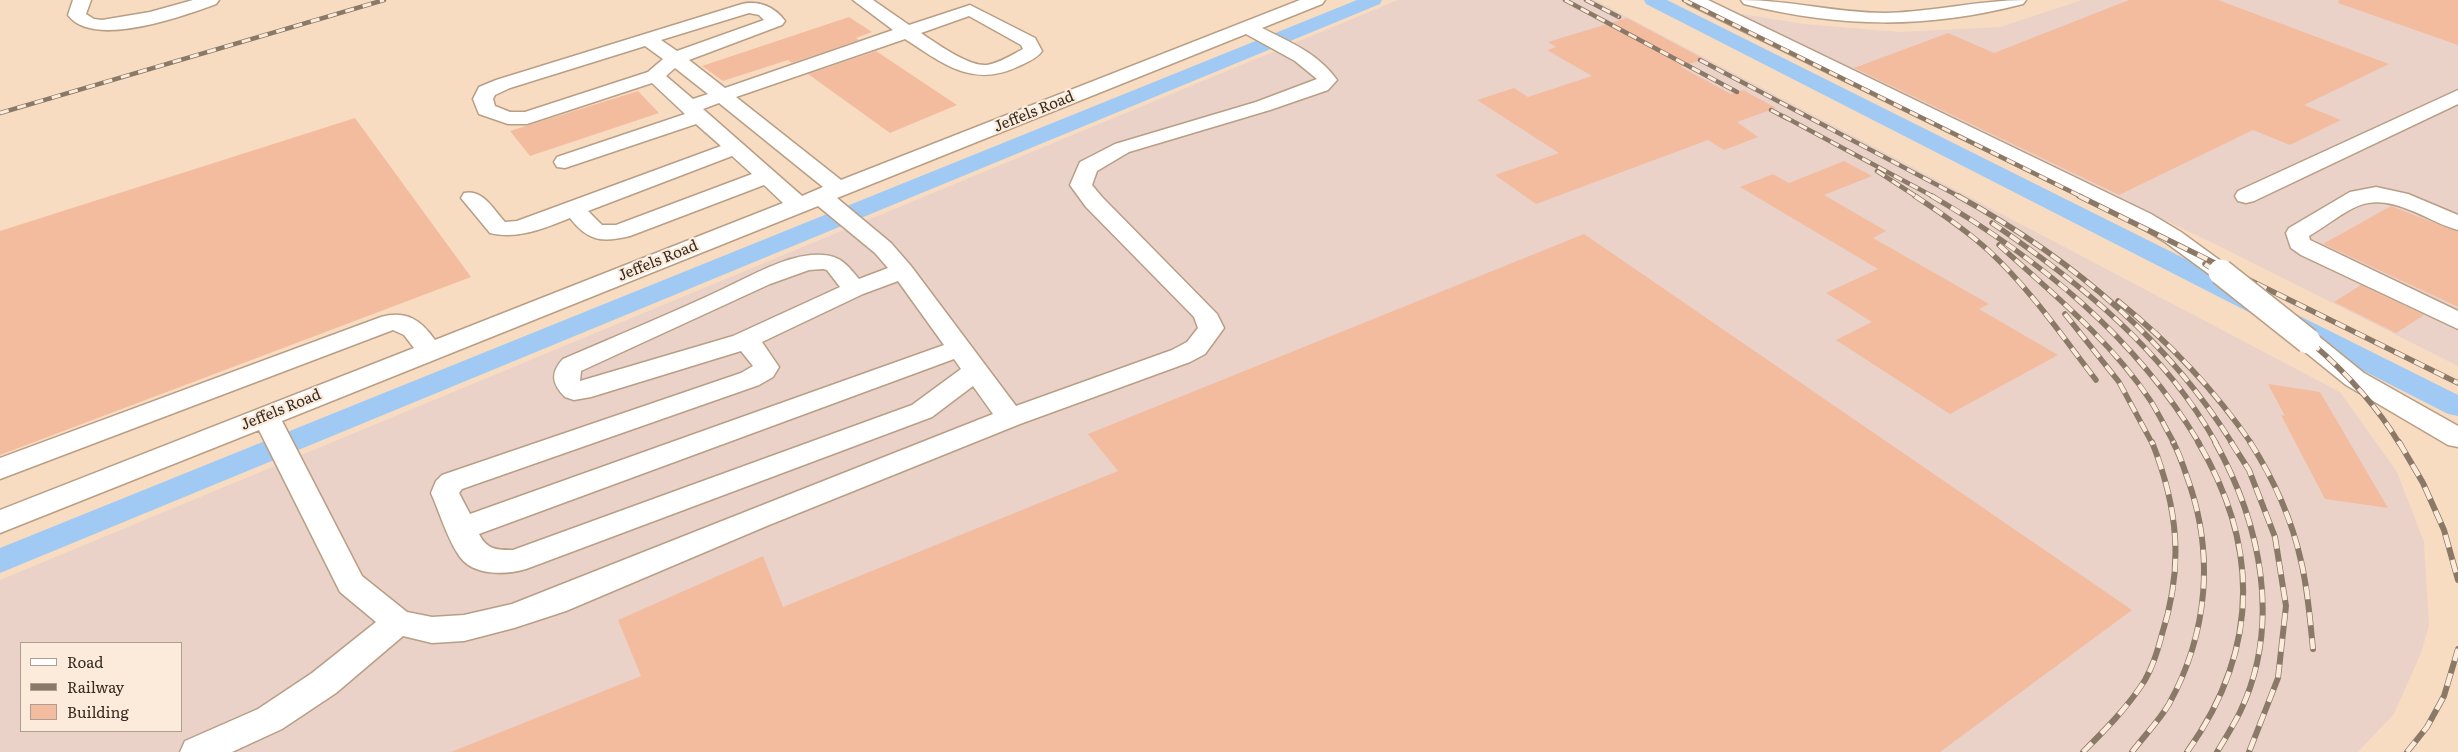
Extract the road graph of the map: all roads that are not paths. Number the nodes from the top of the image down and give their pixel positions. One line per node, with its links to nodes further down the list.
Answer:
1 (82, 0): 2 (street)
2 (210, 0)
3 (862, 0): 11 (street)
4 (953, 0): 9 (street)
5 (1316, 0): 10 (street, Jeffels Road)
6 (1694, 0): 35 (street, bridge)
7 (1750, 0): 8 (street)
8 (2017, 0)
9 (970, 10): 11 (street); 11 (street)
10 (1246, 27): 22 (street, Jeffels Road); 33 (street)
11 (908, 32): 15 (street)
12 (647, 38): 13 (street); 13 (street); 14 (street)
13 (676, 59): 14 (street); 15 (street)
14 (654, 76): 17 (street)
15 (722, 96): 17 (street); 22 (street)
16 (2458, 96): 21 (street)
17 (694, 111): 18 (street); 19 (street)
18 (736, 148): 20 (street); 24 (street)
19 (565, 162)
20 (767, 176): 22 (street); 24 (street)
21 (2246, 196)
22 (820, 197): 26 (lane); 31 (street, Jeffels Road)
23 (472, 198): 24 (lane)
24 (574, 208)
25 (2458, 223): 28 (street)
26 (903, 271): 27 (street); 30 (street)
27 (854, 289): 29 (street); 29 (street)
28 (2458, 321)
29 (742, 342): 38 (street)
30 (958, 349): 32 (street); 38 (street)
31 (430, 351): 34 (street, Jeffels Road); 36 (street)
32 (975, 371): 33 (street); 38 (street)
33 (1010, 418): 39 (street)
34 (270, 424): 37 (street, Jeffels Road); 39 (street)
35 (2458, 438)
36 (0, 469)
37 (0, 522)
38 (463, 528)
39 (398, 622): 40 (street)
40 (197, 752)

